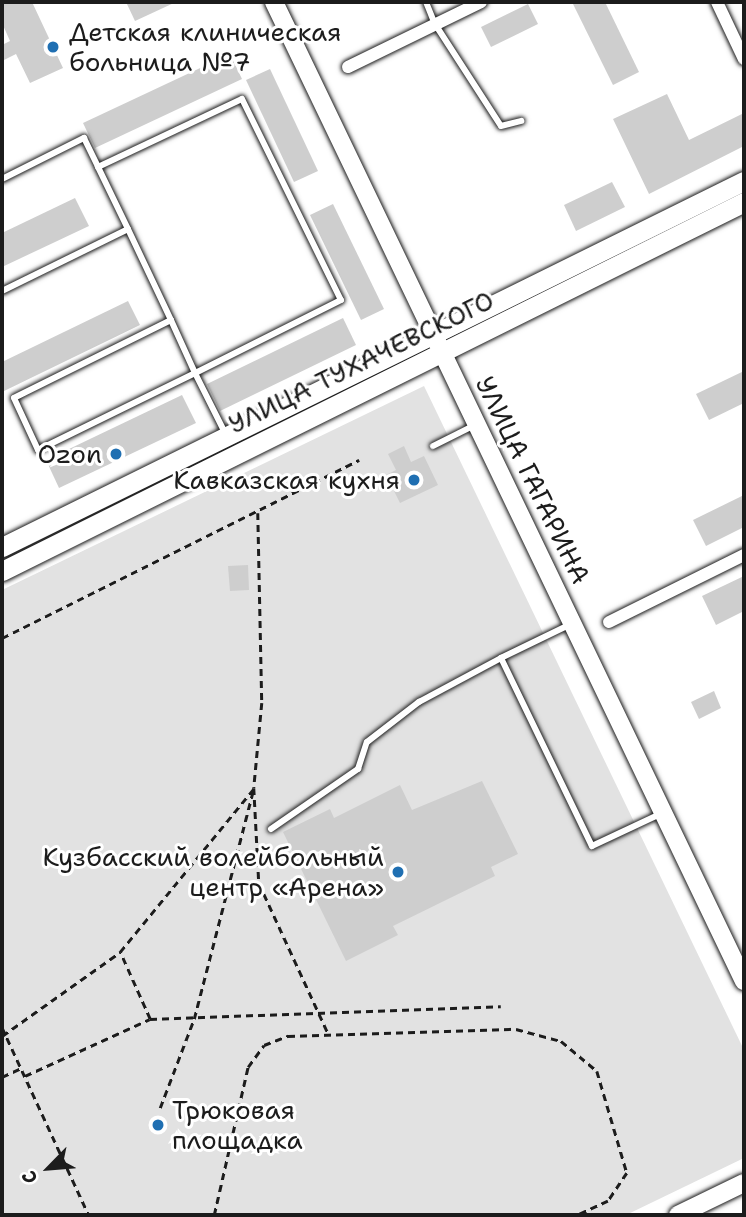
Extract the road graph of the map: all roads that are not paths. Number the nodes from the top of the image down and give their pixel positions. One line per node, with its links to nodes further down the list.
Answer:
1 (274, 2): 16 (street, УЛИЦА ГАГАРИНА)
2 (426, 2): 5 (lane)
3 (481, 2): 5 (street)
4 (717, 2): 6 (street)
5 (435, 24): 7 (street); 8 (lane)
6 (744, 59)
7 (348, 67)
8 (522, 121)
9 (98, 167): 10 (lane); 13 (lane); 17 (lane)
10 (2, 179)
11 (744, 181): 16 (main road, УЛИЦА ТУХАЧЕВСКОГО)
12 (744, 202): 16 (main road, УЛИЦА ТУХАЧЕВСКОГО)
13 (128, 229): 14 (lane); 15 (lane)
14 (2, 291)
15 (171, 320): 17 (lane); 17 (lane)
16 (438, 342): 18 (street, УЛИЦА ГАГАРИНА); 19 (main road, УЛИЦА ТУХАЧЕВСКОГО)
17 (195, 373): 19 (lane)
18 (477, 424): 20 (lane); 25 (street, УЛИЦА ГАГАРИНА)
19 (231, 445): 21 (main road, УЛИЦА ТУХАЧЕВСКОГО); 23 (main road, УЛИЦА ТУХАЧЕВСКОГО)
20 (433, 446)
21 (2, 547)
22 (744, 555): 24 (street)
23 (2, 572)
24 (608, 622)
25 (573, 623): 26 (lane); 27 (street, УЛИЦА ГАГАРИНА)
26 (501, 658): 27 (lane); 28 (lane)
27 (664, 811): 29 (street, УЛИЦА ГАГАРИНА)
28 (271, 829)
29 (744, 981)
30 (744, 1183): 31 (street)
31 (678, 1215)

